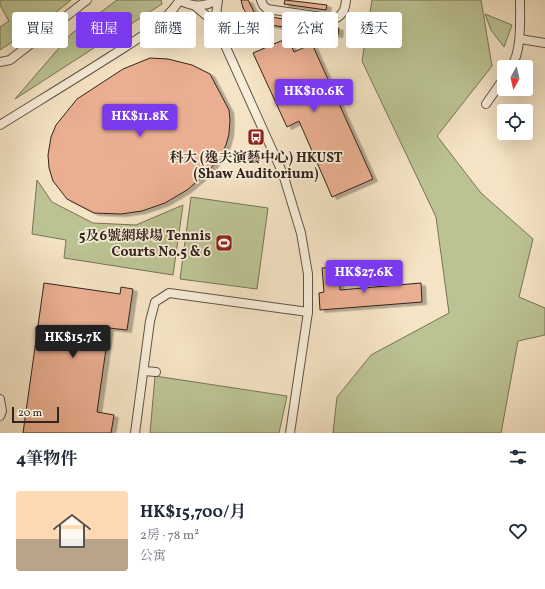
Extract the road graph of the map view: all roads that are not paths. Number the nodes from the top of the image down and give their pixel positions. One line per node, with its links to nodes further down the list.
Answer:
1 (87, 0): 14 (lane)
2 (180, 0): 7 (lane); 17 (lane)
3 (217, 0): 7 (lane); 8 (lane)
4 (261, 0): 5 (lane)
5 (346, 0)
6 (520, 0): 10 (lane)
7 (195, 6): 9 (lane)
8 (216, 12)
9 (204, 14)
10 (520, 39): 11 (lane); 13 (lane)
11 (545, 43)
12 (226, 48): 18 (lane)
13 (515, 60)
14 (0, 62)
15 (497, 88): 16 (lane)
16 (486, 104)
17 (0, 125)
18 (308, 312): 19 (lane); 24 (lane)
19 (144, 371): 20 (lane); 23 (lane)
20 (156, 372)
21 (0, 399): 22 (lane)
22 (0, 416)
23 (135, 433)
24 (290, 433)

